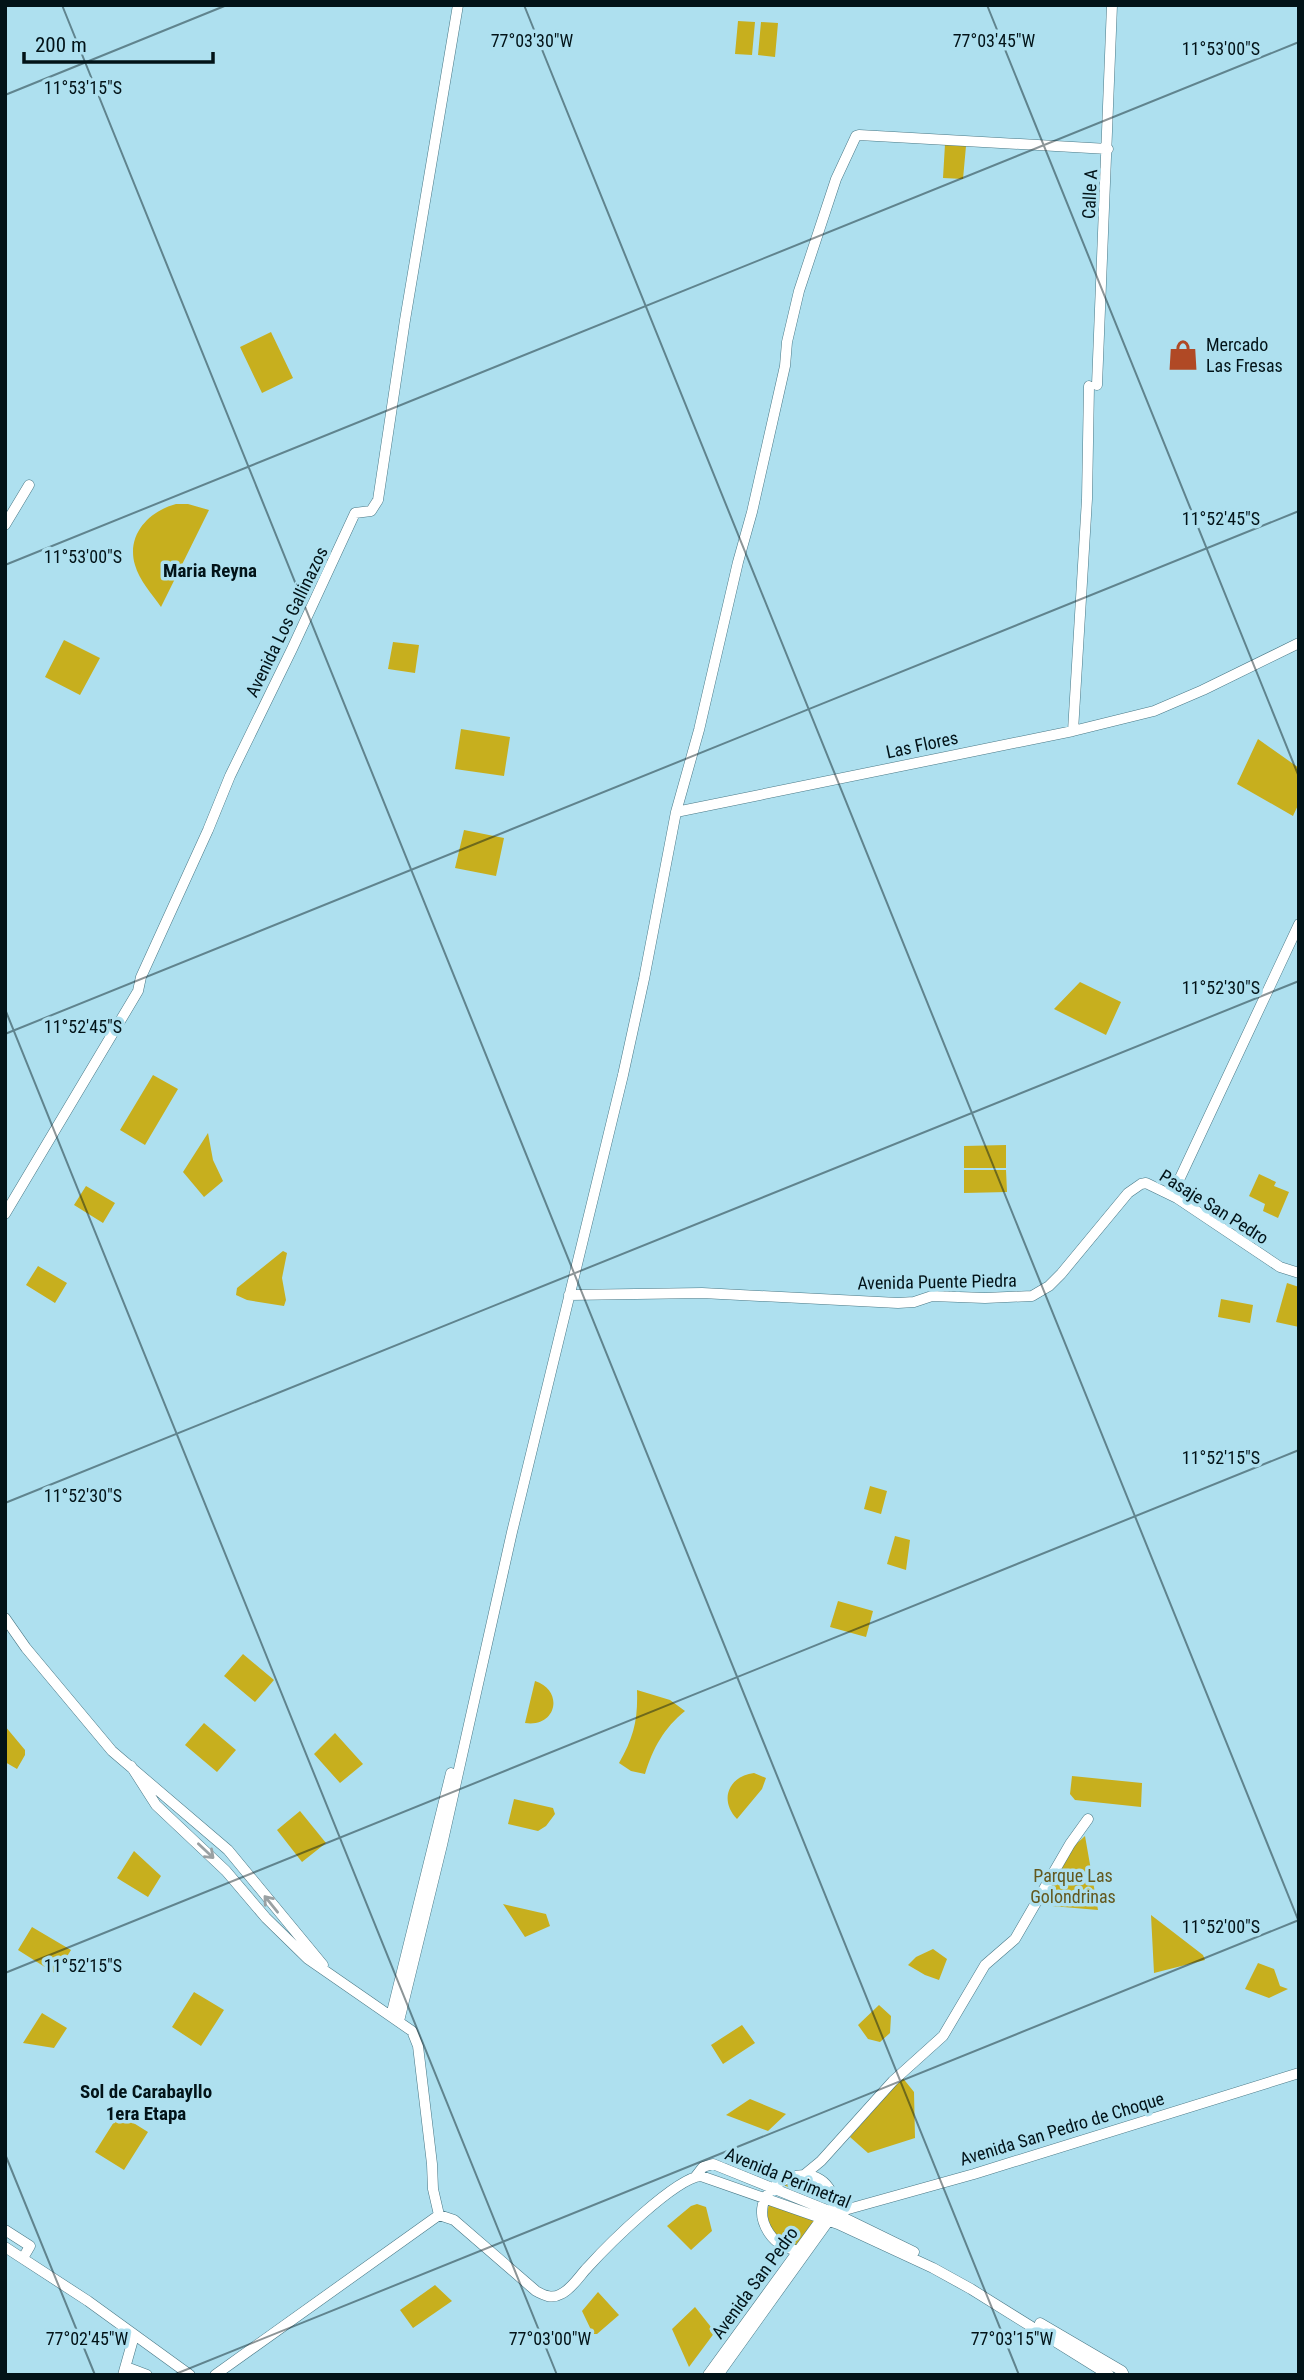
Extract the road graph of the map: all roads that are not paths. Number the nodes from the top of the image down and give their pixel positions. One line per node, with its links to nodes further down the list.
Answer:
1 (458, 5): 14 (street, Avenida Los Gallinazos)
2 (1112, 5): 3 (street, Calle A)
3 (1108, 149): 9 (street, Calle A); 10 (street)
4 (29, 485): 5 (street)
5 (5, 525)
6 (1299, 636): 8 (street, Las Flores)
7 (1299, 643): 8 (street, Las Flores)
8 (1172, 702): 9 (street, Las Flores)
9 (1073, 731): 10 (street, Las Flores)
10 (676, 812): 16 (street)
11 (1299, 924): 13 (street)
12 (1299, 934): 13 (street)
13 (1174, 1196): 15 (street, Pasaje San Pedro); 17 (street, Pasaje San Pedro)
14 (5, 1214)
15 (1299, 1273)
16 (569, 1295): 17 (street, Avenida Puente Piedra); 23 (street)
17 (1032, 1296)
18 (5, 1618): 19 (street)
19 (131, 1766): 22 (street, one-way to 19); 22 (street, one-way to 22)
20 (451, 1773): 23 (street)
21 (1088, 1819): 25 (street)
22 (331, 1974): 23 (street)
23 (395, 2019): 32 (street)
24 (1299, 2073): 31 (street, Avenida San Pedro de Choque)
25 (821, 2161): 26 (street); 28 (street)
26 (804, 2175): 28 (street); 29 (street)
27 (696, 2176): 29 (street, Avenida Perimetral); 30 (street, Avenida Perimetral); 32 (street)
28 (822, 2181): 33 (street)
29 (774, 2187): 30 (street); 33 (street, Avenida Perimetral)
30 (766, 2199): 33 (street, Avenida Perimetral); 37 (street)
31 (862, 2206): 33 (street, Avenida San Pedro de Choque); 34 (street)
32 (439, 2215): 43 (street)
33 (828, 2215): 34 (street, Avenida Perimetral); 37 (street, Avenida San Pedro); 46 (street, Avenida Perimetral)
34 (859, 2224): 47 (street, Avenida Perimetral)
35 (5, 2230): 38 (street)
36 (5, 2247): 38 (street)
37 (802, 2250): 44 (street, Avenida San Pedro); 45 (street, Avenida San Pedro)
38 (23, 2258): 39 (street)
39 (134, 2336): 40 (street); 42 (street)
40 (124, 2371): 41 (street)
41 (148, 2375)
42 (190, 2375)
43 (215, 2375)
44 (708, 2375)
45 (718, 2375)
46 (1109, 2375)
47 (1124, 2375)

